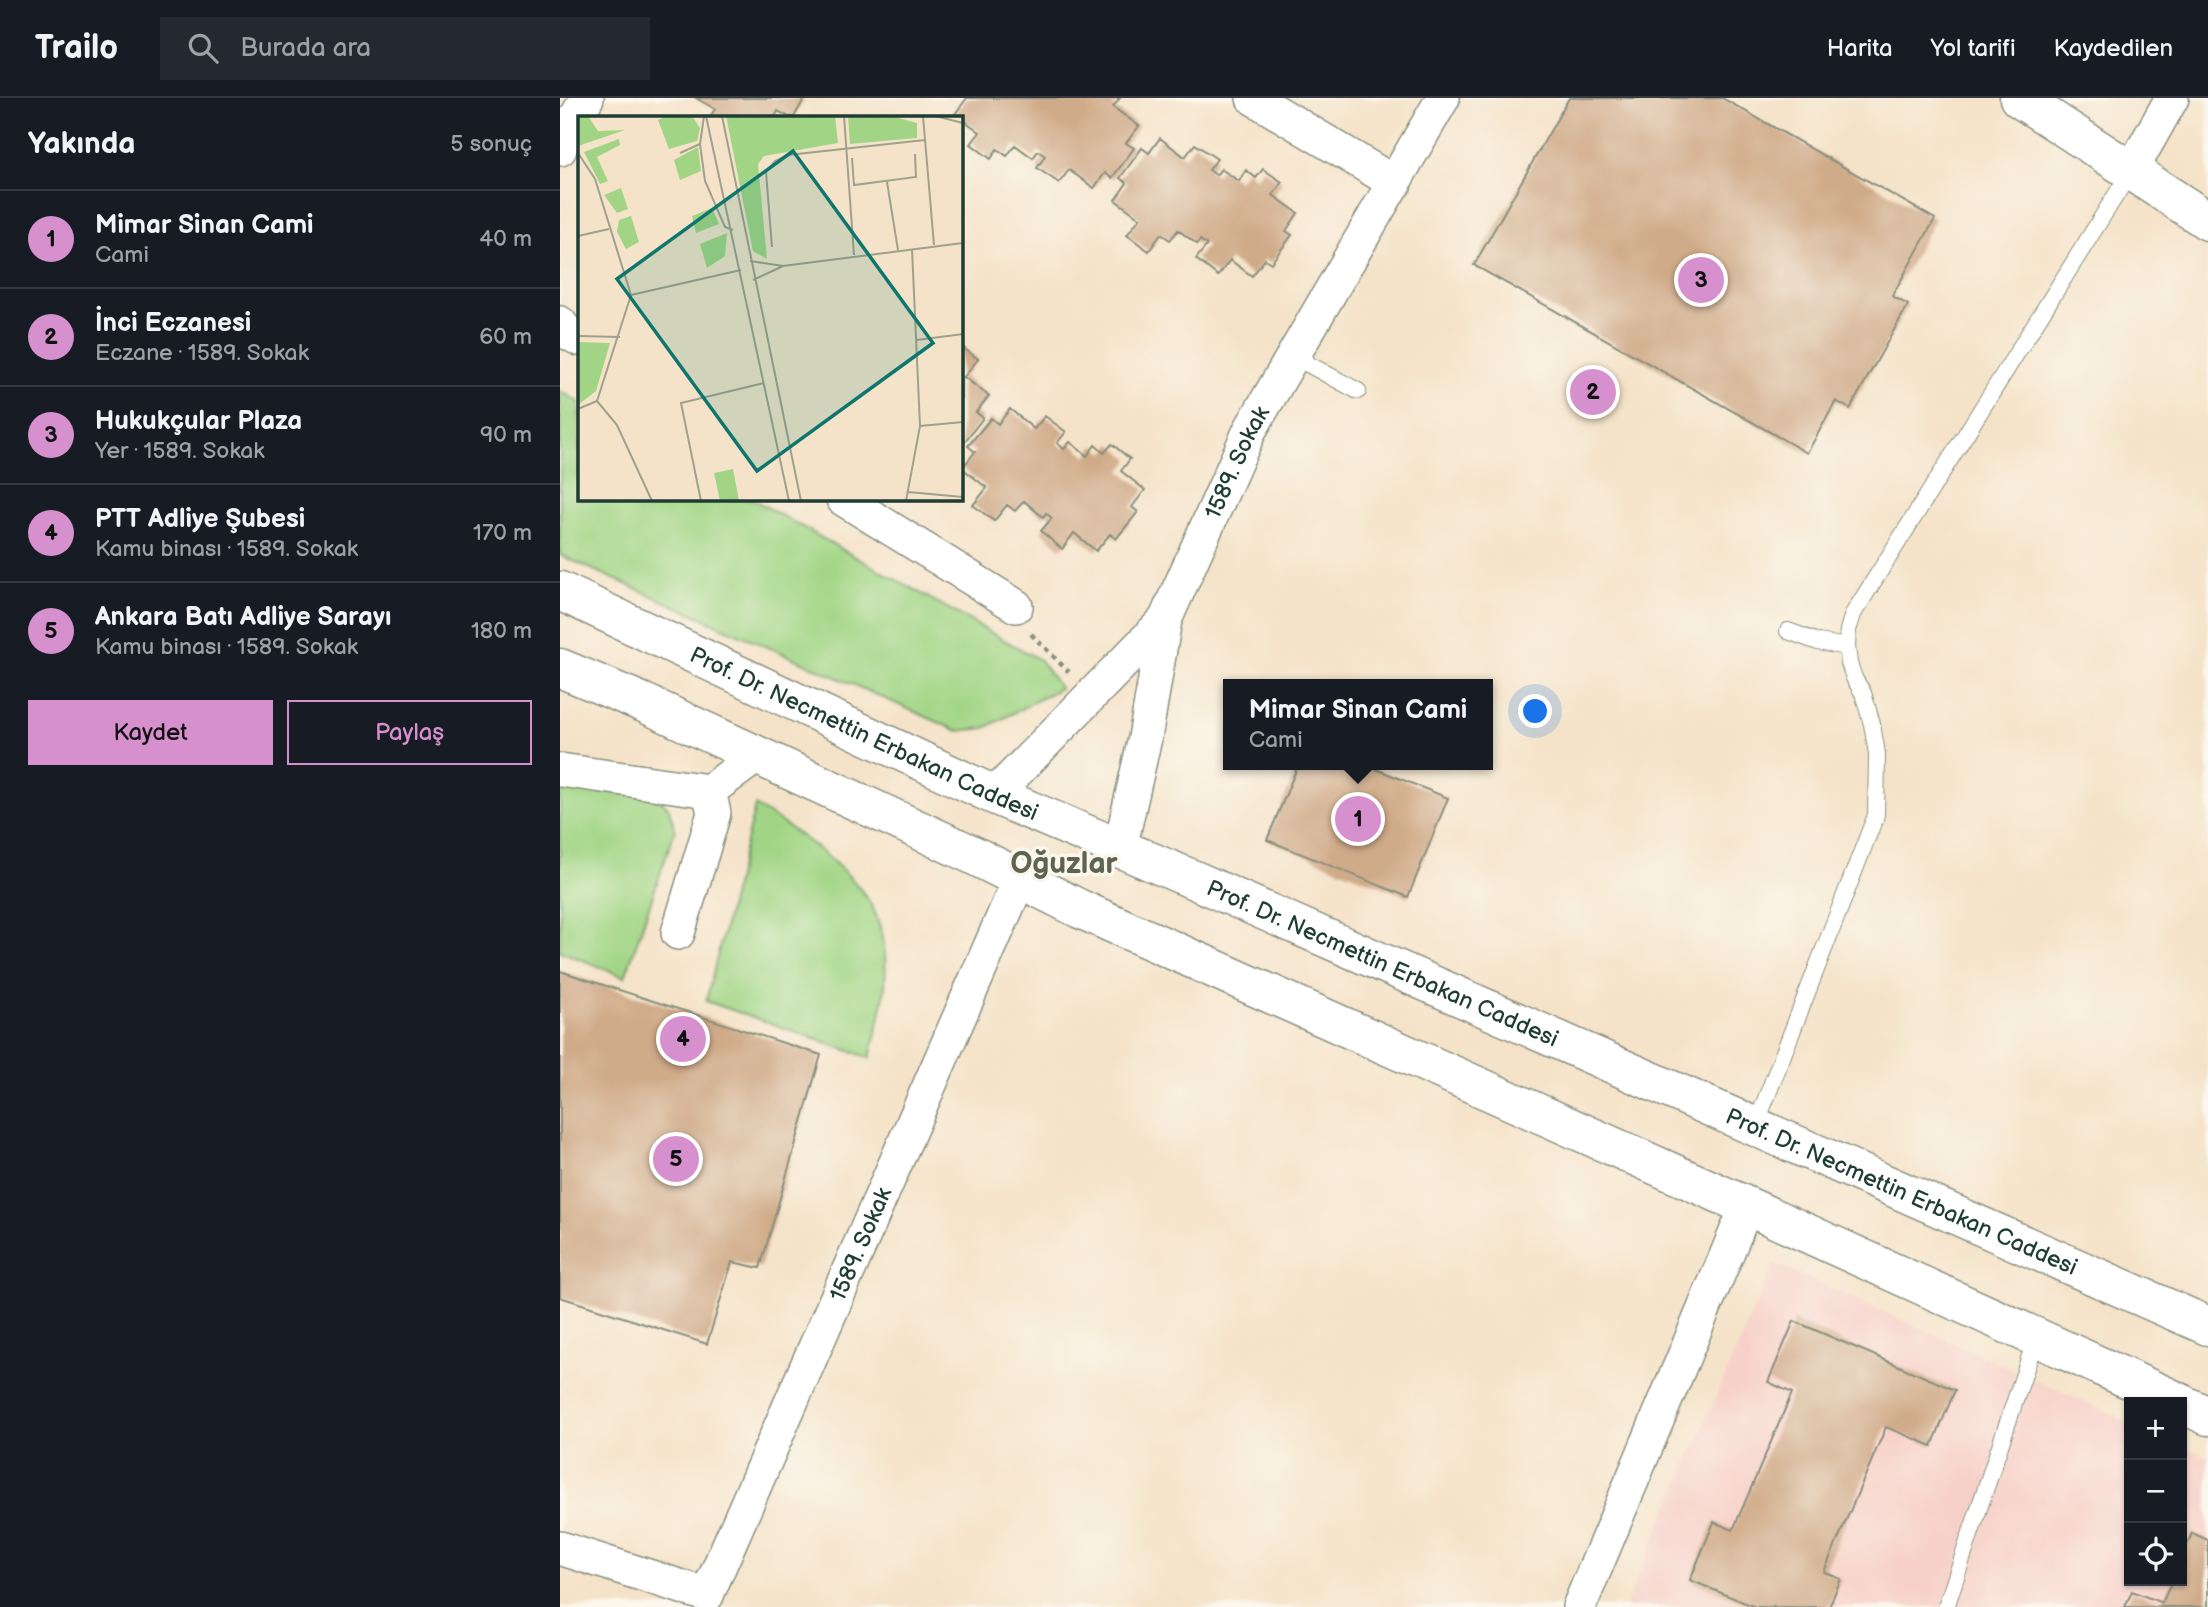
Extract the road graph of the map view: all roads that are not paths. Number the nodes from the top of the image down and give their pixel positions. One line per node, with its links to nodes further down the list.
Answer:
1 (587, 98): 6 (street)
2 (1254, 98): 8 (street)
3 (1443, 98): 8 (street, 1589. Sokak)
4 (2019, 98): 7 (main road)
5 (2172, 98): 7 (street)
6 (560, 149)
7 (2131, 171): 9 (main road); 19 (lane)
8 (1395, 183): 12 (street, 1589. Sokak)
9 (2208, 221)
10 (560, 323): 11 (street)
11 (578, 338)
12 (1293, 356): 13 (lane); 17 (street, 1589. Sokak)
13 (1358, 391)
14 (845, 500): 16 (street)
15 (560, 590): 24 (main road, Prof. Dr. Necmettin Erbakan Caddesi)
16 (1016, 606)
17 (1165, 620): 24 (street, 1589. Sokak); 25 (street)
18 (1788, 631): 19 (lane)
19 (1847, 647): 28 (lane)
20 (560, 668): 21 (main road)
21 (757, 756): 23 (street); 26 (main road)
22 (560, 770): 23 (street)
23 (709, 791): 27 (street)
24 (994, 795): 25 (main road, Prof. Dr. Necmettin Erbakan Caddesi)
25 (1120, 848): 28 (main road, Prof. Dr. Necmettin Erbakan Caddesi)
26 (1020, 878): 29 (main road); 36 (street, 1589. Sokak)
27 (678, 933)
28 (1755, 1127): 30 (main road, Prof. Dr. Necmettin Erbakan Caddesi)
29 (1747, 1206): 31 (main road); 37 (street)
30 (2208, 1326)
31 (2036, 1338): 32 (main road); 38 (lane)
32 (2167, 1397)
33 (2187, 1406): 34 (main road)
34 (2208, 1416)
35 (560, 1548): 36 (street)
36 (711, 1601)
37 (1578, 1607)
38 (1946, 1607)

